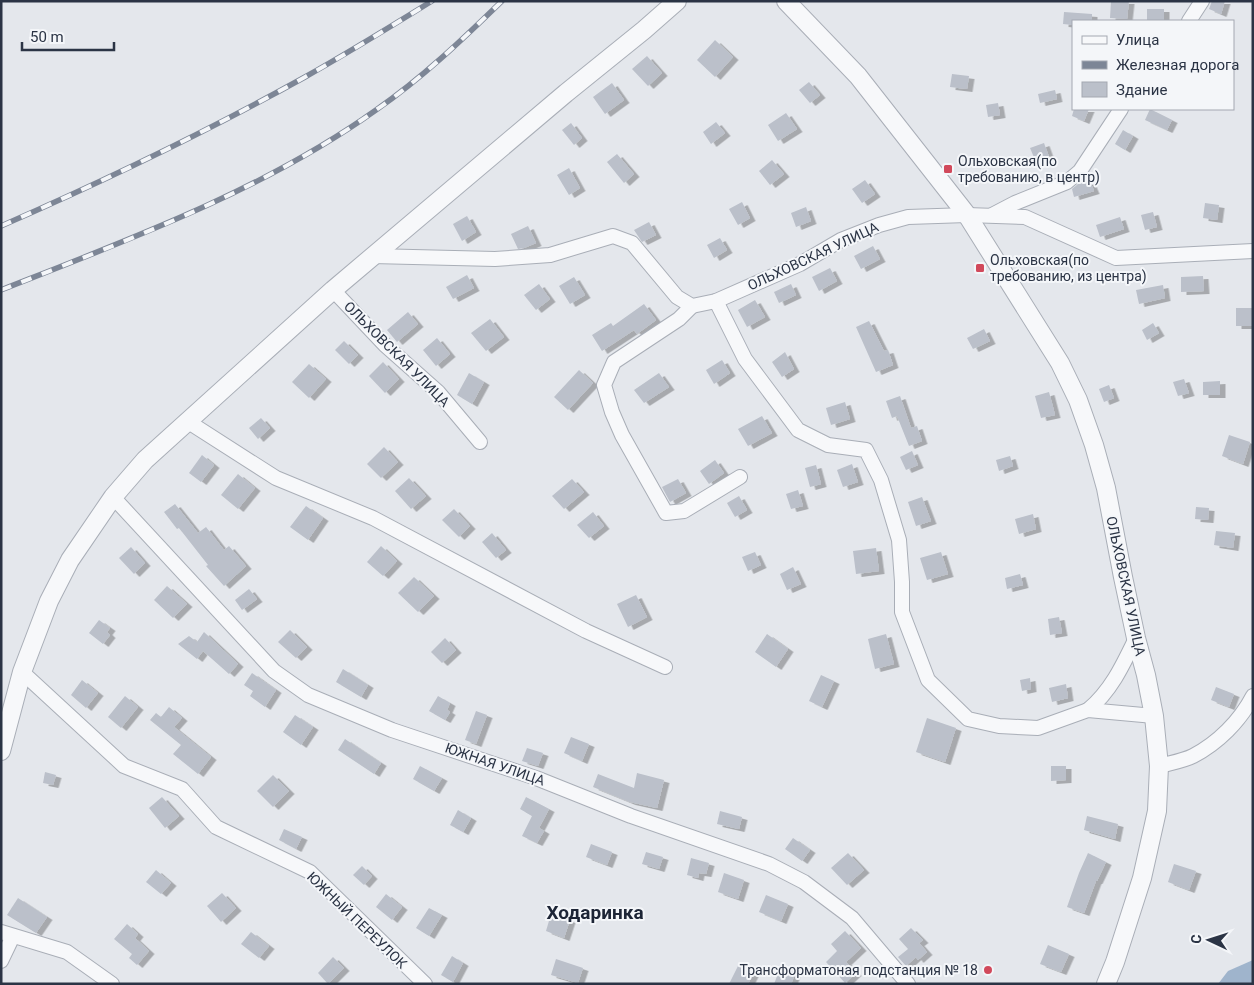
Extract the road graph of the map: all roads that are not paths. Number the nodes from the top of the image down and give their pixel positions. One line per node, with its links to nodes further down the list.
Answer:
1 (677, 1): 9 (street)
2 (786, 1): 6 (street, ОЛЬХОВСКАЯ УЛИЦА)
3 (1202, 1): 4 (street)
4 (1190, 20)
5 (1120, 110): 7 (street)
6 (967, 215): 7 (street); 11 (street, ОЛЬХОВСКАЯ УЛИЦА); 17 (street, ОЛЬХОВСКАЯ УЛИЦА)
7 (992, 215): 8 (street)
8 (1253, 251)
9 (372, 256): 10 (street); 12 (street)
10 (333, 290): 13 (street); 14 (street, ОЛЬХОВСКАЯ УЛИЦА)
11 (716, 301): 12 (street, ОЛЬХОВСКАЯ УЛИЦА); 21 (street)
12 (692, 306): 15 (street)
13 (187, 421): 16 (street); 18 (street)
14 (480, 442)
15 (740, 477)
16 (113, 497): 19 (street); 29 (street, ЮЖНАЯ УЛИЦА)
17 (1136, 638): 21 (street); 22 (street, ОЛЬХОВСКАЯ УЛИЦА)
18 (665, 667)
19 (22, 672): 23 (street); 28 (street, ЮЖНЫЙ ПЕРЕУЛОК)
20 (1253, 696): 24 (street)
21 (1088, 710): 22 (street)
22 (1154, 716): 24 (street, ОЛЬХОВСКАЯ УЛИЦА)
23 (1, 751)
24 (1159, 766): 30 (street, ОЛЬХОВСКАЯ УЛИЦА)
25 (7, 934): 26 (street); 27 (street)
26 (1, 961)
27 (112, 984)
28 (424, 984)
29 (908, 984)
30 (1106, 984)

